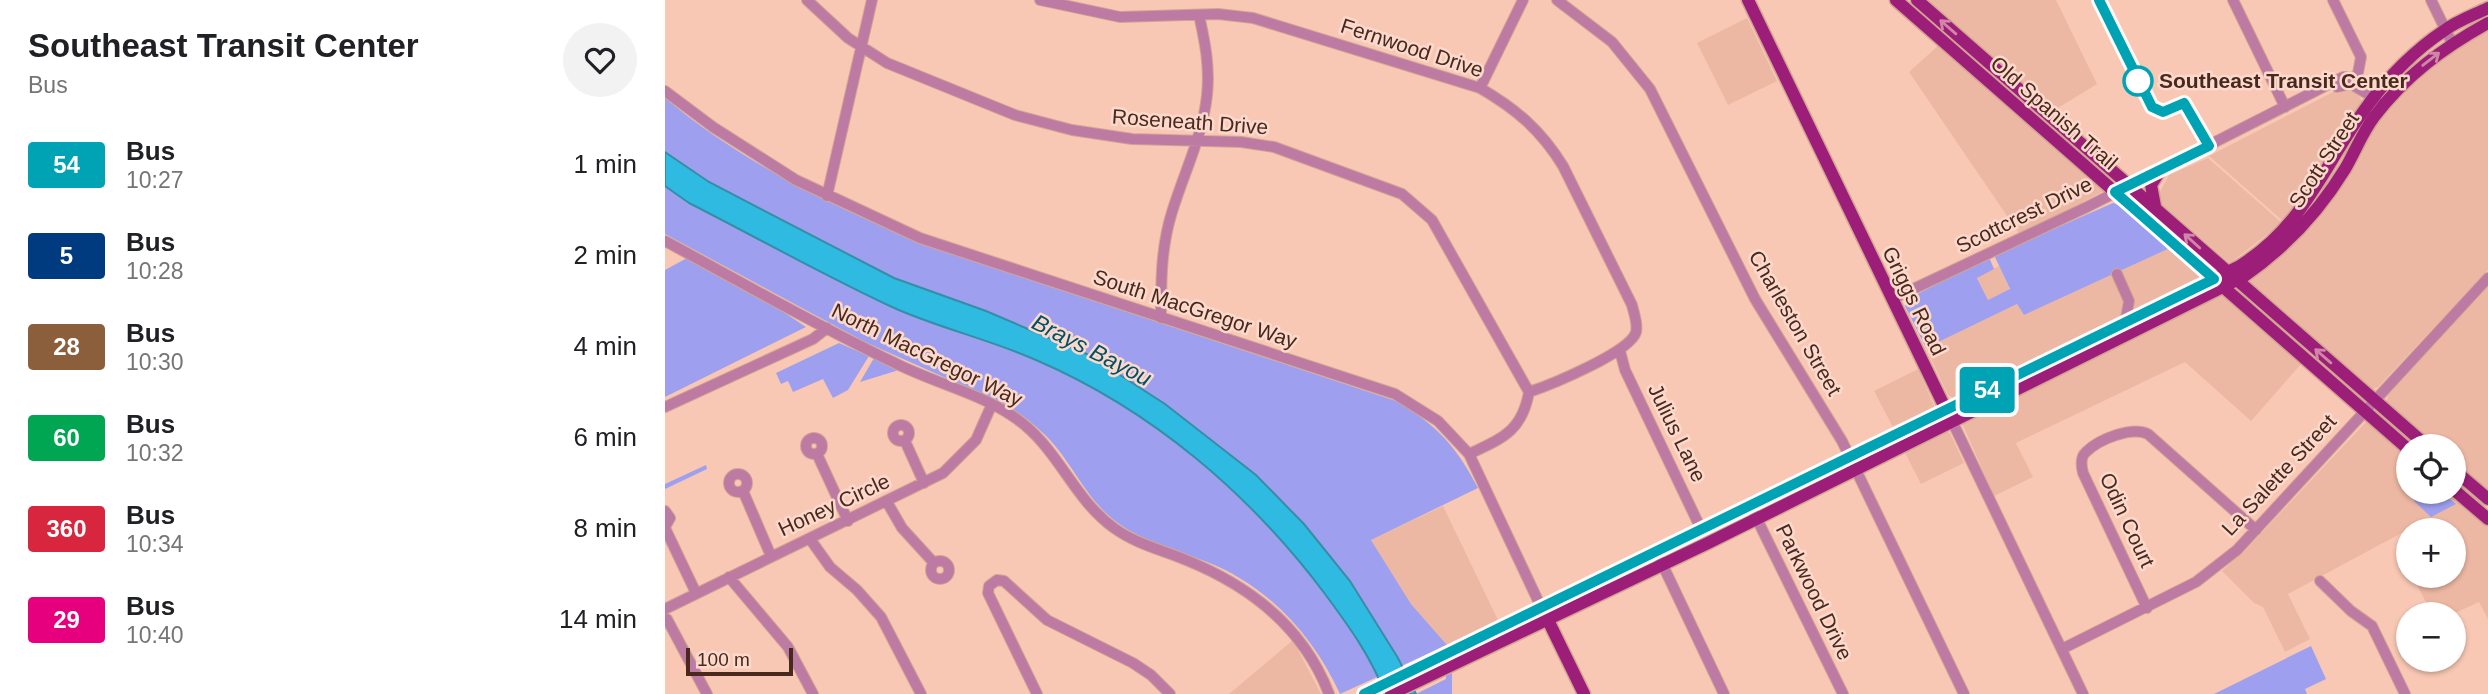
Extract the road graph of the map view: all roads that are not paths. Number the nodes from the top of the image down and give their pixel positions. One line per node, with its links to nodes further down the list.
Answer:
1 (807, 0): 17 (street, Roseneath Drive)
2 (872, 0): 17 (street)
3 (1040, 0): 13 (street, Fernwood Drive)
4 (1523, 0): 21 (street)
5 (1557, 0): 57 (street, Charleston Street)
6 (1748, 0): 39 (main road, Griggs Road)
7 (1896, 0): 19 (main road, Old Spanish Trail)
8 (1917, 0): 18 (main road, Old Spanish Trail, one-way to 8)
9 (2233, 0): 25 (street)
10 (2333, 0): 20 (street)
11 (2431, 0): 15 (street)
12 (2488, 8): 15 (main road, Scott Street)
13 (1199, 15): 21 (street, Fernwood Drive); 28 (street)
14 (2488, 23): 16 (main road, Scott Street)
15 (2445, 29): 16 (street); 24 (main road, Scott Street)
16 (2452, 43): 24 (main road, Scott Street, one-way to 16)
17 (861, 48): 28 (street, Roseneath Drive); 32 (street)
18 (1975, 50): 19 (main road); 26 (main road, Old Spanish Trail)
19 (1965, 62): 27 (main road, Old Spanish Trail)
20 (2357, 78): 22 (street, Scottcrest Drive); 24 (street)
21 (1480, 88): 45 (street, Fernwood Drive)
22 (2323, 89): 24 (street, Scottcrest Drive); 25 (street, Scottcrest Drive)
23 (665, 91): 32 (street, South MacGregor Way)
24 (2379, 101): 36 (main road, Scott Street)
25 (2285, 107): 29 (street, Scottcrest Drive)
26 (2054, 118): 27 (main road); 30 (main road, Old Spanish Trail)
27 (2043, 130): 31 (main road, Old Spanish Trail)
28 (1196, 141): 40 (street); 46 (street, Roseneath Drive)
29 (2161, 169): 30 (street, Scottcrest Drive); 33 (main road)
30 (2129, 185): 31 (street, Scottcrest Drive); 33 (main road, Old Spanish Trail)
31 (2115, 192): 38 (main road, Old Spanish Trail); 39 (street, Scottcrest Drive)
32 (827, 196): 40 (street, South MacGregor Way)
33 (2157, 210): 36 (main road, Old Spanish Trail, one-way to 33)
34 (665, 241): 41 (street, North MacGregor Way)
35 (2117, 275): 42 (street)
36 (2232, 277): 38 (main road, Scott Street); 43 (main road, Old Spanish Trail)
37 (2488, 278): 47 (street, La Salette Street)
38 (2219, 284): 42 (main road, Scott Street); 44 (main road, Old Spanish Trail)
39 (1892, 299): 51 (main road, Griggs Road)
40 (1161, 318): 56 (street, South MacGregor Way)
41 (827, 328): 48 (street, North MacGregor Way); 49 (street)
42 (2127, 329): 51 (main road, Scott Street)
43 (2298, 334): 44 (main road); 47 (main road, Old Spanish Trail, one-way to 43)
44 (2290, 346): 50 (main road, Old Spanish Trail)
45 (1620, 351): 46 (street); 71 (street, Julius Lane)
46 (1529, 392): 56 (street)
47 (2375, 401): 50 (street, La Salette Street); 52 (main road, Old Spanish Trail)
48 (992, 404): 60 (street, Honey Circle); 89 (street, North MacGregor Way)
49 (665, 407)
50 (2365, 411): 53 (main road, Old Spanish Trail); 70 (street, La Salette Street)
51 (1949, 415): 57 (main road, Scott Street); 58 (main road, Scott Street); 82 (street, Griggs Road)
52 (2413, 434)
53 (2396, 438)
54 (905, 441): 60 (street)
55 (817, 454): 68 (street)
56 (1469, 454): 80 (street, South MacGregor Way)
57 (1849, 458): 58 (street, Charleston Street); 66 (main road, Scott Street)
58 (1855, 471): 66 (main road, Scott Street); 95 (street, Charleston Street)
59 (2468, 482): 62 (main road)
60 (924, 483): 64 (street, Honey Circle)
61 (743, 491): 73 (street)
62 (2488, 499)
63 (2466, 500): 67 (main road)
64 (887, 502): 68 (street, Honey Circle); 75 (street)
65 (665, 511): 69 (street)
66 (1754, 513): 71 (main road, Scott Street); 74 (main road, Scott Street); 94 (street, Parkwood Drive)
67 (2488, 519)
68 (848, 521): 72 (street, Honey Circle)
69 (665, 527): 78 (street)
70 (2256, 530): 79 (street, La Salette Street); 79 (street, Odin Court)
71 (1702, 531): 74 (main road, Scott Street)
72 (810, 539): 73 (street, Honey Circle); 86 (street)
73 (771, 556): 76 (street, Honey Circle)
74 (1660, 559): 80 (main road, Scott Street); 93 (street)
75 (934, 563)
76 (729, 577): 78 (street, Honey Circle); 85 (street)
77 (2321, 581): 97 (street)
78 (696, 593): 81 (street, Honey Circle)
79 (2147, 608): 82 (street, La Salette Street)
80 (1544, 613): 83 (main road, Scott Street); 92 (main road, South MacGregor Way)
81 (666, 614): 84 (street)
82 (2062, 649): 96 (street, Griggs Road)
83 (1440, 663): 90 (main road, Scott Street); 91 (main road, Scott Street)
84 (707, 694)
85 (813, 694)
86 (921, 694)
87 (1037, 694): 88 (street)
88 (1170, 694)
89 (1329, 694)
90 (1364, 694)
91 (1391, 694)
92 (1584, 694)
93 (1724, 694)
94 (1843, 694)
95 (1964, 694)
96 (2083, 694)
97 (2405, 694)

